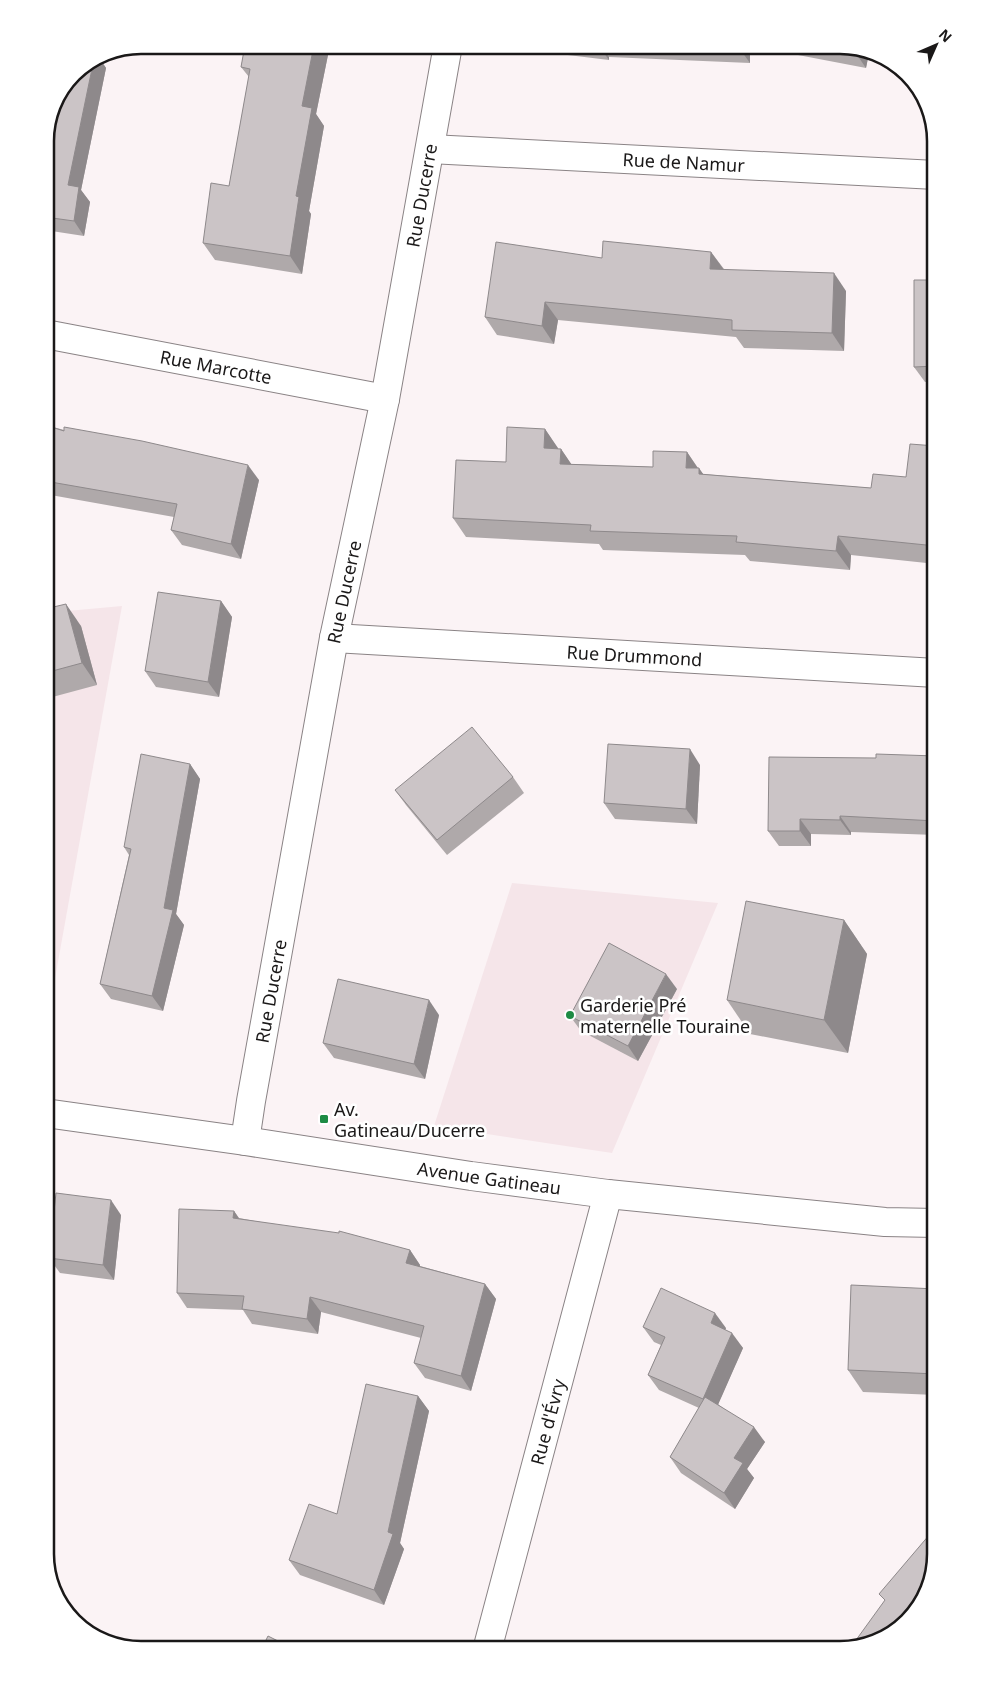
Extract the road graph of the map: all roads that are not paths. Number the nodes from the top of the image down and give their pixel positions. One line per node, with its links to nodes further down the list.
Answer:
1 (446, 54): 2 (street, Rue Ducerre)
2 (430, 149): 3 (street, Rue de Namur); 5 (street, Rue Ducerre)
3 (927, 175)
4 (54, 336): 5 (street, Rue Marcotte)
5 (386, 399): 6 (street, Rue Ducerre)
6 (334, 638): 7 (street, Rue Drummond); 9 (street, Rue Ducerre)
7 (927, 672)
8 (54, 1114): 9 (street, Avenue Gatineau)
9 (245, 1141): 10 (street, Avenue Gatineau)
10 (608, 1194): 11 (street, Avenue Gatineau); 12 (street, Rue d'Évry)
11 (927, 1223)
12 (489, 1641)

